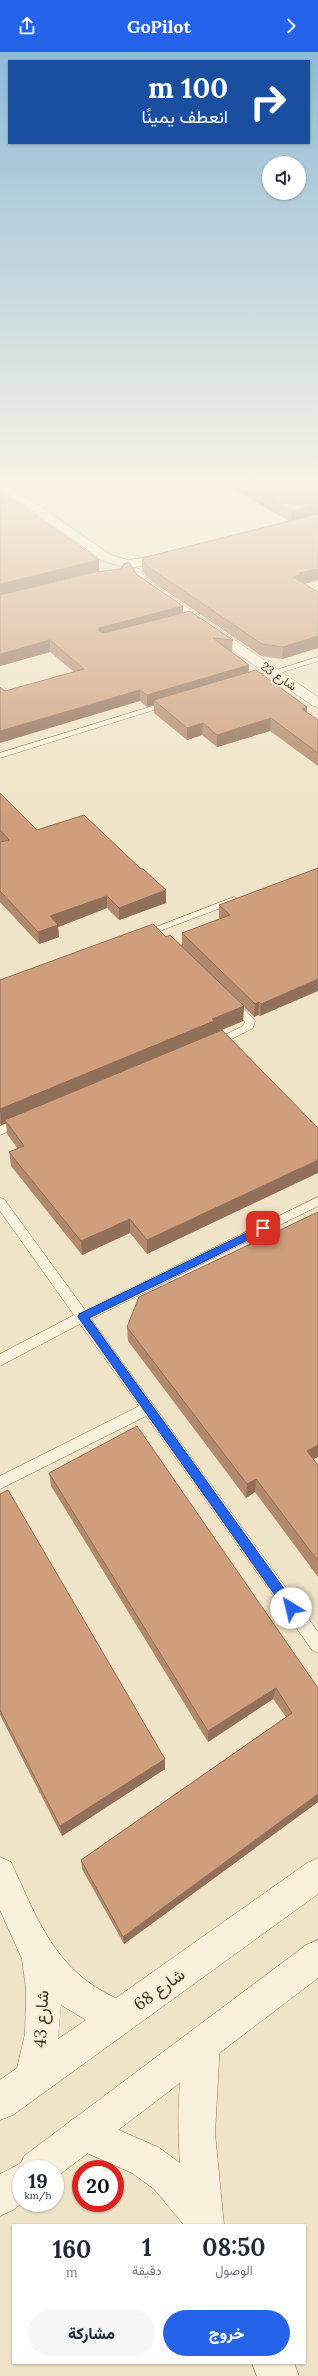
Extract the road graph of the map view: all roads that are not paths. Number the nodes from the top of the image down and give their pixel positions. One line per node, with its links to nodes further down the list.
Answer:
1 (159, 595): 3 (street, شارع 23)
2 (318, 660): 3 (lane)
3 (274, 673): 4 (lane); 6 (street, شارع 23)
4 (243, 682)
5 (175, 703): 7 (lane)
6 (318, 703)
7 (0, 756)
8 (244, 896): 9 (lane)
9 (156, 929): 10 (lane); 11 (lane)
10 (134, 937)
11 (164, 937)
12 (224, 995): 13 (lane)
13 (204, 1048)
14 (29, 1119): 15 (lane)
15 (0, 1131)
16 (318, 1201): 18 (lane)
17 (0, 1202): 18 (lane)
18 (82, 1317): 19 (lane); 20 (lane)
19 (0, 1360)
20 (148, 1408): 21 (lane); 22 (lane)
21 (0, 1482)
22 (318, 1645)
23 (0, 1873): 25 (street, شارع 43)
24 (318, 1874): 27 (street, شارع 68)
25 (39, 1957): 27 (street, شارع 43); 29 (street, شارع 43)
26 (318, 1957): 28 (street)
27 (120, 2017): 29 (street, شارع 68)
28 (203, 2043): 31 (street); 35 (street)
29 (32, 2079): 30 (street, شارع 68)
30 (0, 2102)
31 (84, 2133): 32 (street); 35 (street)
32 (48, 2160)
33 (12, 2188): 34 (street)
34 (0, 2197)
35 (207, 2224)
36 (273, 2364): 37 (street)
37 (279, 2376)

